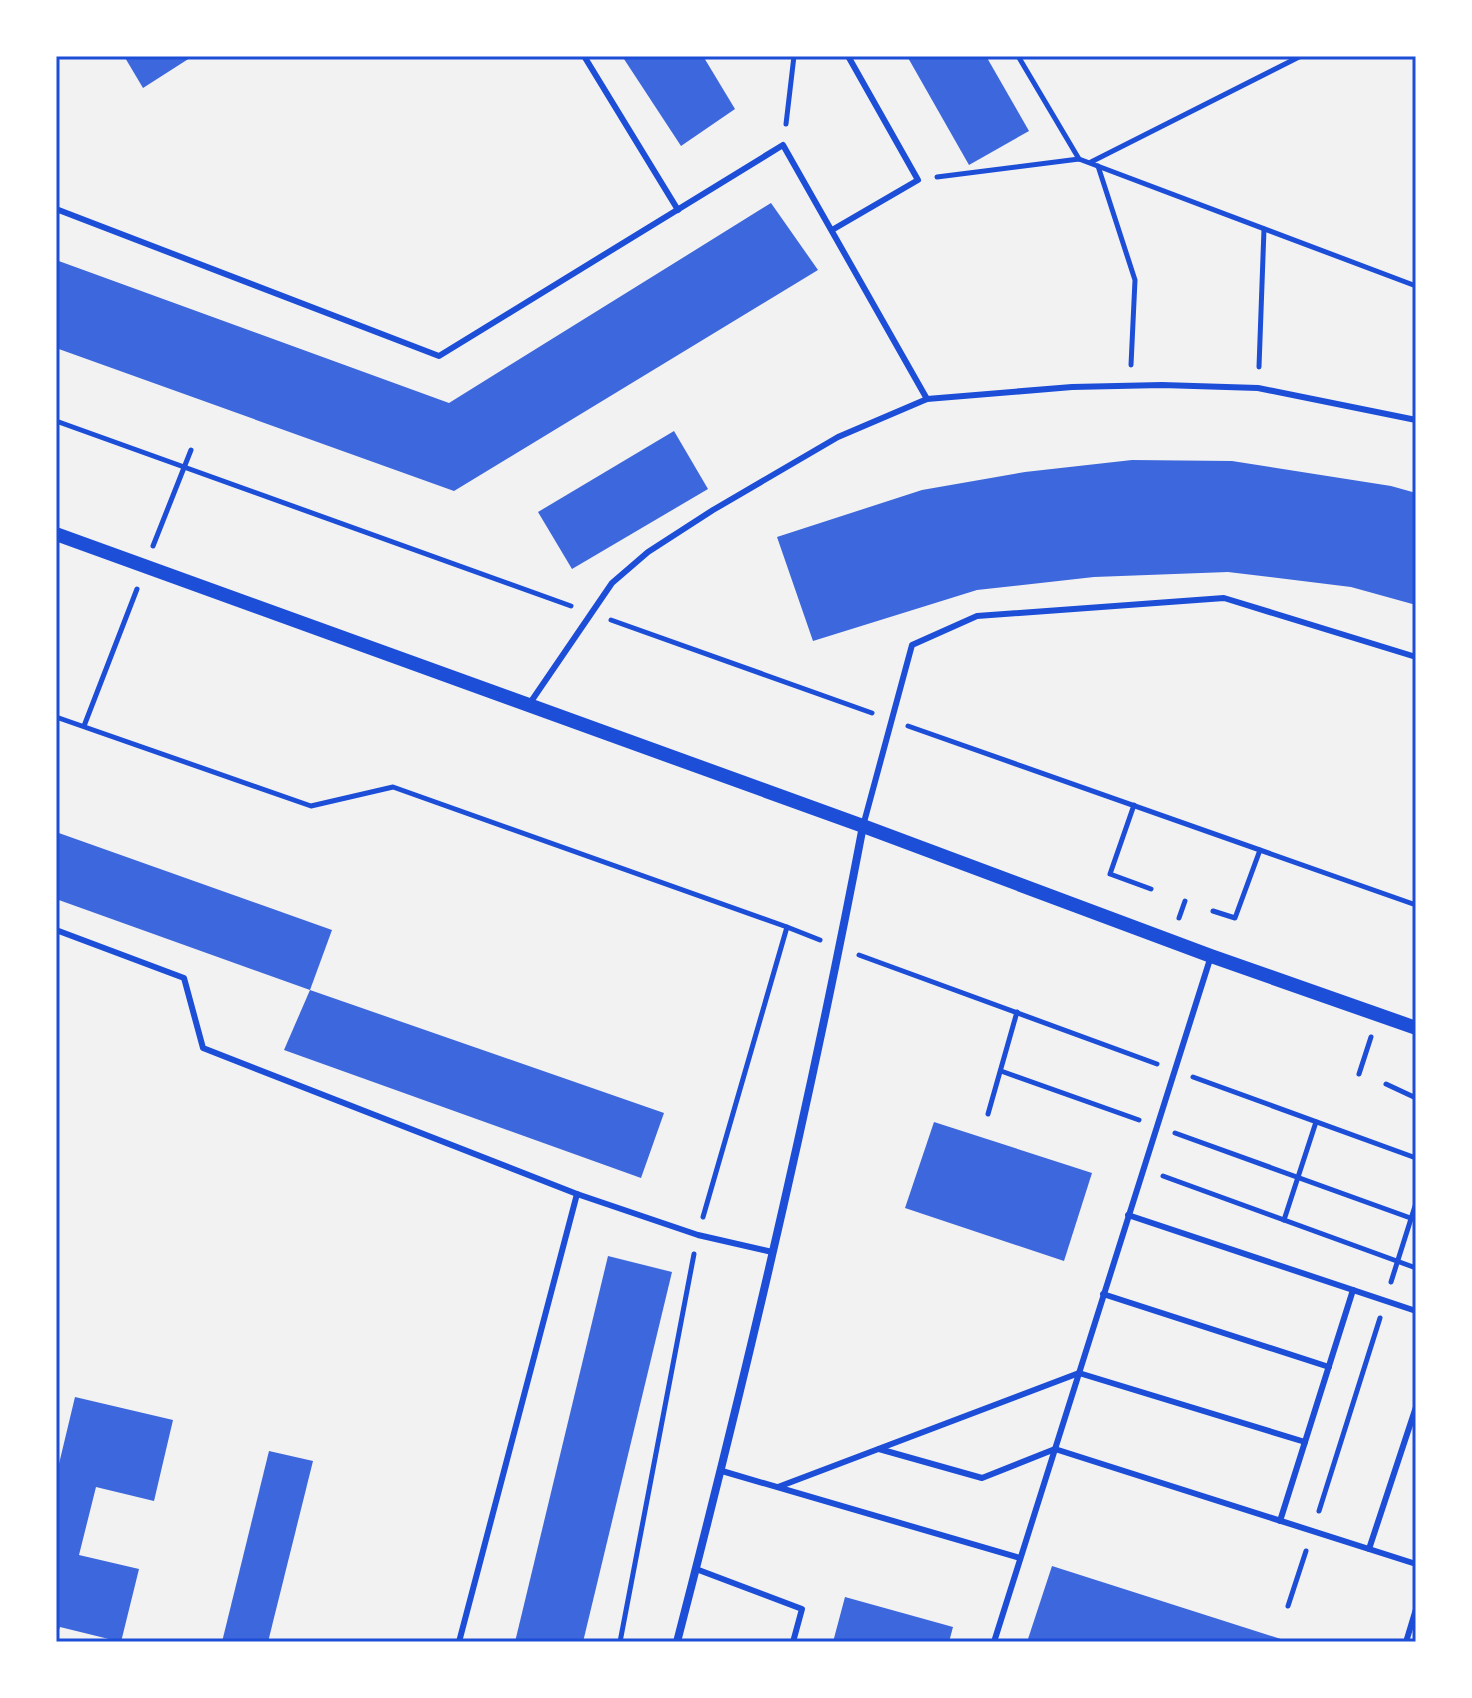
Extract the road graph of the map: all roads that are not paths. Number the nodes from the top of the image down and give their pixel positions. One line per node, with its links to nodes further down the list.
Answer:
1 (584, 56): 4 (lane)
2 (848, 56): 5 (lane)
3 (56, 209): 4 (lane)
4 (678, 210): 5 (lane)
5 (832, 230): 6 (lane)
6 (927, 399): 7 (lane); 10 (lane)
7 (1416, 420)
8 (56, 534): 10 (street)
9 (1416, 657): 11 (lane)
10 (528, 705): 11 (street)
11 (863, 826): 13 (street); 17 (street)
12 (56, 930): 15 (lane)
13 (1211, 956): 14 (street); 16 (lane)
14 (1416, 1028)
15 (577, 1194): 17 (lane); 35 (lane)
16 (1128, 1215): 18 (lane); 19 (lane)
17 (772, 1252): 27 (street)
18 (1353, 1290): 20 (lane); 21 (lane)
19 (1103, 1294): 21 (lane); 22 (lane)
20 (1416, 1311)
21 (1329, 1367): 24 (lane)
22 (1079, 1373): 24 (lane); 25 (lane); 26 (lane)
23 (1416, 1407): 30 (lane)
24 (1305, 1442): 29 (lane)
25 (879, 1449): 26 (lane); 28 (lane)
26 (1055, 1449): 29 (lane); 31 (lane)
27 (722, 1471): 28 (lane); 33 (street)
28 (778, 1487): 31 (lane)
29 (1280, 1521): 30 (lane)
30 (1369, 1549): 32 (lane)
31 (1020, 1558): 38 (lane)
32 (1416, 1564)
33 (696, 1569): 36 (street); 37 (lane)
34 (1416, 1609): 39 (lane)
35 (459, 1642)
36 (677, 1642)
37 (793, 1642)
38 (994, 1642)
39 (1406, 1642)

